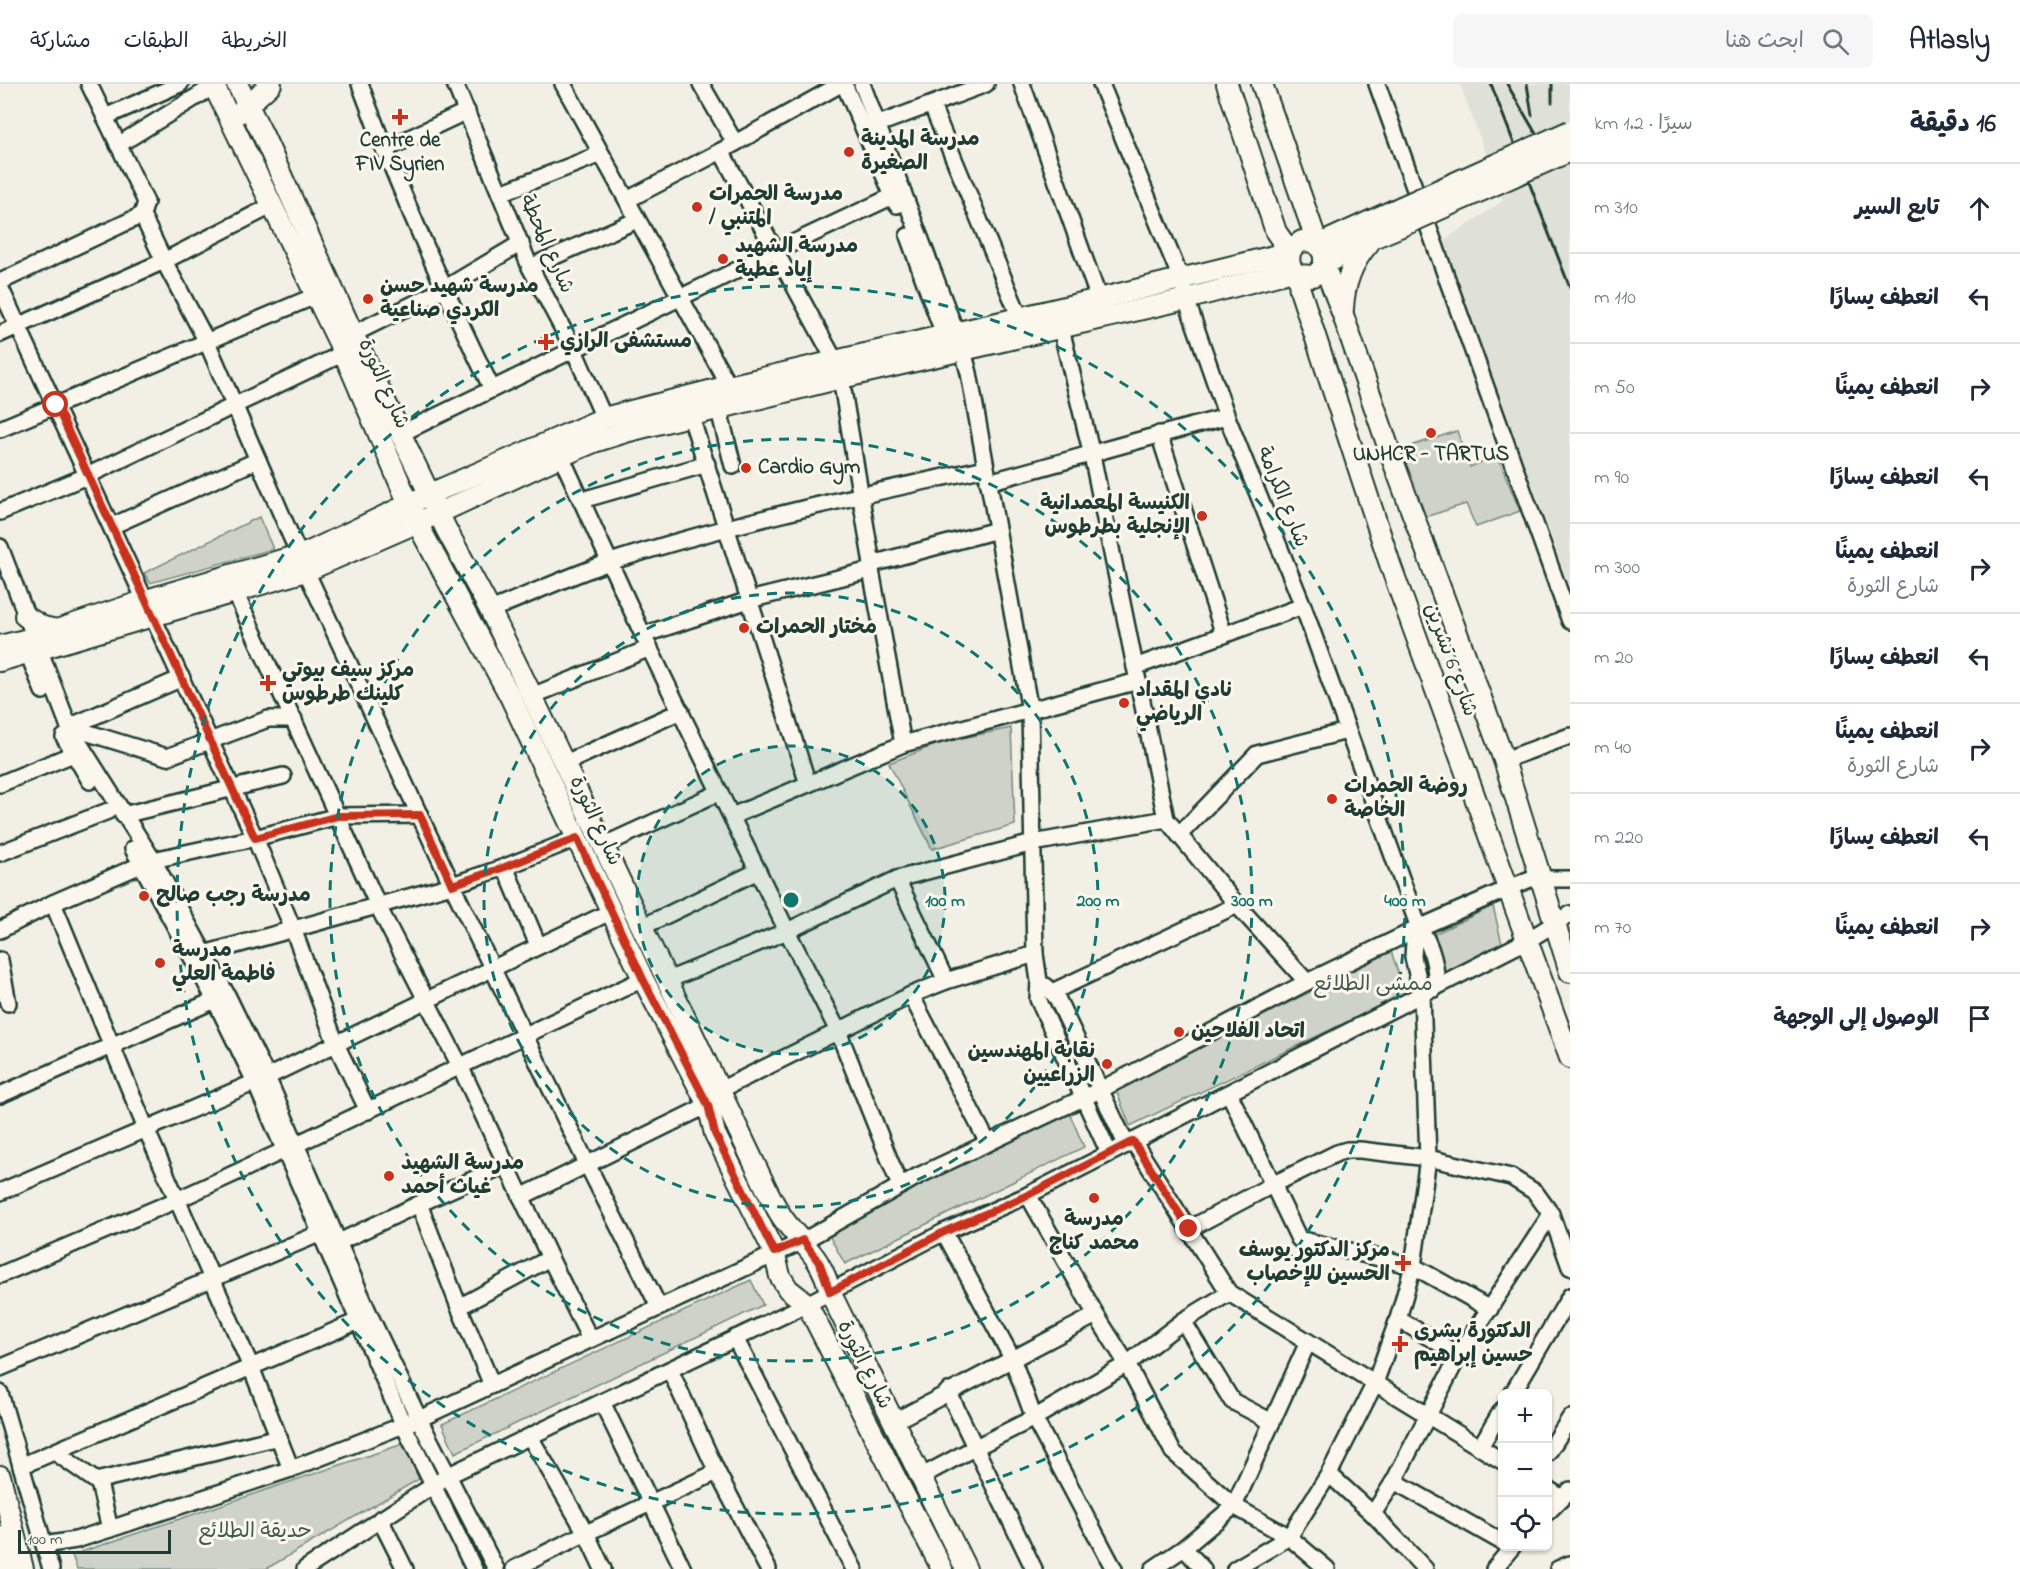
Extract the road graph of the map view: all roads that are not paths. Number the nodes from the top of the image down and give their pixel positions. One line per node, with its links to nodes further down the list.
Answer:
1 (89, 84): 21 (street)
2 (180, 84): 21 (street)
3 (271, 84): 18 (main road)
4 (360, 84): 27 (street)
5 (701, 84): 25 (street)
6 (842, 84): 23 (street); 25 (street)
7 (862, 84): 23 (street)
8 (986, 84): 19 (street)
9 (1022, 84): 52 (street)
10 (1101, 84): 46 (street, شارع الكرامة)
11 (1227, 84): 44 (main road, شارع 6 تشرين)
12 (1262, 84): 40 (main road)
13 (1377, 84): 105 (street)
14 (239, 85): 17 (main road); 18 (main road, شارع الثورة)
15 (458, 85): 20 (street, شارع المحطة)
16 (567, 86): 30 (street)
17 (216, 91): 22 (main road, شارع الثورة); 26 (street)
18 (247, 105): 22 (main road); 59 (main road, شارع الثورة)
19 (932, 106): 23 (street); 55 (street)
20 (467, 111): 27 (street); 31 (street, شارع المحطة)
21 (105, 117): 26 (street)
22 (230, 120): 34 (main road, شارع الثورة)
23 (870, 128): 32 (street); 60 (street)
24 (1570, 131): 36 (main road, bridge)
25 (735, 143): 28 (street)
26 (118, 145): 35 (street)
27 (384, 150): 49 (street)
28 (721, 151): 33 (street); 41 (street)
29 (1570, 151): 36 (main road, bridge)
30 (602, 154): 31 (street); 33 (street)
31 (501, 193): 39 (street, شارع المحطة)
32 (893, 196): 41 (street); 60 (street)
33 (627, 200): 37 (street)
34 (271, 206): 42 (street); 50 (main road, شارع الثورة)
35 (142, 215): 42 (street); 47 (street)
36 (1406, 215): 38 (main road); 40 (main road)
37 (637, 220): 45 (street); 51 (street)
38 (1373, 238): 43 (main road); 54 (main road)
39 (521, 243): 45 (street, شارع المحطة); 49 (street)
40 (1318, 245): 43 (main road); 44 (main road)
41 (776, 250): 51 (street); 65 (street)
42 (164, 261): 56 (street); 61 (street)
43 (1324, 264): 44 (main road); 54 (main road, شارع 6 تشرين)
44 (1294, 266): 46 (main road); 53 (main road); 150 (main road, شارع 6 تشرين)
45 (530, 267): 62 (street, شارع المحطة)
46 (1181, 279): 52 (main road); 53 (street, شارع الكرامة)
47 (0, 282)
48 (0, 287): 56 (street)
49 (444, 289): 59 (street); 67 (street)
50 (315, 296): 61 (street); 63 (main road, شارع الثورة)
51 (680, 297): 62 (street); 66 (street)
52 (1099, 299): 55 (main road)
53 (1186, 299): 57 (main road); 72 (street, شارع الكرامة)
54 (1343, 315): 124 (main road, شارع 6 تشرين)
55 (1020, 318): 60 (main road)
56 (19, 325): 58 (street); 69 (street)
57 (1061, 329): 64 (main road); 77 (street)
58 (0, 334)
59 (353, 334): 75 (main road, شارع الثورة)
60 (950, 334): 64 (street); 65 (main road)
61 (207, 342): 68 (street); 69 (street)
62 (574, 350): 67 (street); 73 (street, شارع المحطة)
63 (345, 353): 68 (street); 87 (main road, شارع الثورة)
64 (957, 353): 65 (main road); 83 (street)
65 (838, 369): 66 (main road); 70 (main road); 85 (street)
66 (729, 386): 73 (main road)
67 (492, 388): 75 (street)
68 (234, 404): 79 (street); 82 (street)
69 (56, 405): 74 (street); 82 (street)
70 (719, 410): 71 (main road); 81 (street)
71 (691, 417): 78 (main road); 80 (street)
72 (1227, 417): 76 (street); 101 (street, شارع الكرامة)
73 (604, 418): 84 (main road)
74 (0, 429)
75 (402, 433): 84 (main road, شارع الثورة)
76 (1159, 434): 77 (street); 107 (street)
77 (1092, 455): 83 (street); 112 (street)
78 (561, 456): 86 (street); 89 (main road)
79 (258, 460): 91 (street); 96 (street)
80 (707, 464): 86 (street); 92 (street)
81 (733, 466)
82 (88, 475): 88 (street); 91 (street)
83 (987, 475): 85 (street); 93 (street)
84 (430, 494): 87 (main road); 89 (main road, شارع الثورة)
85 (860, 495): 92 (street); 97 (street)
86 (582, 500): 95 (street)
87 (408, 504): 90 (main road, شارع الثورة); 96 (main road)
88 (0, 512)
89 (439, 513): 90 (main road); 103 (main road, شارع الثورة)
90 (417, 523): 96 (main road); 139 (main road, شارع الثورة)
91 (112, 526): 102 (street)
92 (728, 527): 95 (street); 100 (street)
93 (997, 530): 97 (street); 116 (street)
94 (0, 547): 104 (street)
95 (611, 562): 103 (street); 108 (street)
96 (302, 563): 99 (main road); 102 (main road); 133 (street)
97 (872, 567): 100 (street); 122 (street)
98 (0, 569): 109 (street)
99 (235, 592): 102 (main road); 117 (street)
100 (749, 600): 108 (street); 128 (street)
101 (1303, 606): 107 (street); 119 (street, شارع الكرامة)
102 (150, 607): 106 (main road); 109 (main road); 113 (street)
103 (490, 610): 114 (main road, شارع الثورة)
104 (25, 616): 106 (main road); 109 (street)
105 (1570, 621)
106 (57, 630): 109 (main road)
107 (1224, 635): 112 (street)
108 (647, 641): 114 (street); 115 (street)
109 (30, 645): 110 (main road); 111 (main road); 118 (street); 123 (street)
110 (0, 646)
111 (0, 661)
112 (1137, 674): 116 (street); 136 (street)
113 (182, 678): 118 (street); 121 (street)
114 (532, 696): 125 (main road, شارع الثورة)
115 (681, 711): 125 (street); 130 (street)
116 (1030, 711): 122 (street); 140 (street)
117 (294, 720): 121 (street); 134 (street)
118 (69, 727): 121 (street); 123 (street)
119 (1347, 730): 137 (street); 158 (street, شارع الكرامة)
120 (1570, 736): 124 (street)
121 (211, 741): 129 (street)
122 (903, 744): 128 (street)
123 (79, 752): 127 (street); 131 (street); 132 (street)
124 (1504, 760): 146 (main road, شارع 6 تشرين)
125 (565, 763): 141 (main road, شارع الثورة)
126 (283, 776): 129 (street)
127 (0, 784)
128 (808, 784): 135 (street)
129 (233, 789): 132 (street); 138 (street)
130 (720, 792): 135 (street); 141 (street)
131 (108, 811): 142 (street); 143 (street)
132 (123, 815): 143 (street)
133 (420, 815): 134 (street); 149 (street)
134 (338, 816): 138 (street); 153 (street)
135 (732, 816): 145 (street)
136 (1166, 819): 137 (street); 140 (street)
137 (1179, 834): 152 (street)
138 (255, 838): 143 (street); 157 (street)
139 (577, 838): 144 (street); 154 (main road, شارع الثورة)
140 (1033, 843): 147 (street); 164 (street)
141 (604, 844): 156 (main road, شارع الثورة)
142 (0, 853)
143 (148, 862): 151 (street); 163 (street); 177 (street)
144 (505, 867): 149 (street); 162 (street)
145 (758, 871): 156 (street); 160 (street)
146 (1541, 878): 148 (street); 150 (street); 155 (main road, شارع 6 تشرين)
147 (897, 879): 160 (street); 170 (street)
148 (1570, 879)
149 (452, 885): 153 (street); 166 (street)
150 (1507, 889): 158 (street); 161 (main road, شارع 6 تشرين)
151 (53, 903): 159 (street); 182 (street)
152 (1237, 905): 172 (street); 173 (street)
153 (379, 906): 157 (street); 176 (street)
154 (610, 912): 162 (street); 168 (main road, شارع الثورة)
155 (1563, 919): 161 (street); 167 (main road, شارع 6 تشرين)
156 (642, 927): 169 (main road, شارع الثورة)
157 (293, 928): 163 (street); 181 (street)
158 (1419, 928): 172 (street); 174 (street, شارع الكرامة)
159 (0, 930)
160 (786, 931): 169 (street); 179 (street)
161 (1528, 940): 174 (street); 183 (main road, شارع 6 تشرين)
162 (538, 945): 166 (street)
163 (204, 954): 185 (street)
164 (1035, 954): 170 (street); 171 (street)
165 (0, 960): 178 (street)
166 (494, 967): 176 (street); 180 (street)
167 (1570, 972)
168 (643, 979): 180 (street); 189 (main road, شارع الثورة)
169 (668, 980): 189 (main road, شارع الثورة)
170 (946, 981): 175 (street)
171 (1039, 981): 173 (street); 190 (street)
172 (1307, 982): 186 (street)
173 (1052, 992): 186 (street)
174 (1428, 992): 187 (street); 197 (street, شارع الكرامة)
175 (911, 995): 179 (street); 193 (street)
176 (427, 999): 181 (street); 184 (street)
177 (215, 1000): 182 (street); 185 (street)
178 (8, 1003)
179 (838, 1031): 189 (street); 201 (street)
180 (527, 1036): 184 (street); 199 (street)
181 (336, 1044): 185 (street); 191 (street)
182 (113, 1046): 188 (street); 192 (street)
183 (1570, 1058)
184 (460, 1066): 191 (street); 198 (street)
185 (261, 1080): 192 (street); 195 (street)
186 (1100, 1090): 190 (street); 194 (street)
187 (1229, 1093): 194 (street); 200 (street)
188 (0, 1095)
189 (714, 1098): 199 (street); 211 (main road, شارع الثورة); 213 (main road, شارع الثورة)
190 (1083, 1098): 193 (street); 196 (street)
191 (368, 1111): 195 (street)
192 (147, 1129): 202 (street); 205 (street)
193 (988, 1143): 201 (street)
194 (1129, 1143): 196 (street); 208 (street)
195 (291, 1147): 205 (street); 210 (street); 212 (street)
196 (1109, 1153): 203 (street)
197 (1428, 1158): 200 (street); 207 (street); 215 (street, شارع الكرامة)
198 (507, 1164): 204 (street); 206 (street)
199 (587, 1164): 204 (street); 223 (street)
200 (1272, 1185): 208 (street); 215 (street)
201 (900, 1186): 211 (street)
202 (0, 1192)
203 (1028, 1195): 209 (street); 226 (street)
204 (521, 1197): 214 (street)
205 (178, 1199): 217 (street); 218 (street)
206 (419, 1204): 212 (street); 224 (street)
207 (1551, 1215): 216 (street); 225 (street)
208 (1189, 1229): 220 (street)
209 (944, 1232): 219 (street); 234 (street)
210 (321, 1233): 218 (street); 228 (street)
211 (803, 1240): 213 (street); 219 (main road, شارع الثورة)
212 (339, 1242): 249 (street)
213 (774, 1252): 222 (main road, شارع الثورة); 223 (street)
214 (550, 1258): 224 (street); 231 (street)
215 (1413, 1266): 225 (street); 227 (street, شارع الكرامة)
216 (1570, 1267)
217 (0, 1275)
218 (213, 1279): 236 (street); 237 (street)
219 (830, 1292): 222 (street); 250 (main road, شارع الثورة)
220 (1229, 1293): 229 (street); 232 (street)
221 (1570, 1296): 241 (street)
222 (807, 1304): 230 (street); 297 (main road, شارع الثورة)
223 (659, 1306): 231 (street)
224 (459, 1307): 240 (street)
225 (1490, 1309): 233 (street)
226 (1096, 1315): 234 (street); 235 (street)
227 (1398, 1319): 233 (street); 239 (street, شارع الكرامة)
228 (358, 1321): 236 (street); 252 (street)
229 (1183, 1321): 235 (street); 251 (street)
230 (735, 1338): 238 (street); 296 (street)
231 (590, 1339): 240 (street)
232 (1308, 1342): 239 (street); 251 (street)
233 (1459, 1355): 245 (street)
234 (1012, 1359): 242 (street); 246 (street)
235 (1127, 1364): 246 (street); 272 (street)
236 (251, 1367): 253 (street); 258 (street)
237 (0, 1368)
238 (670, 1370): 244 (street); 262 (street)
239 (1375, 1383): 245 (street); 263 (street, شارع الكرامة)
240 (492, 1385): 249 (street)
241 (1515, 1389)
242 (948, 1391): 250 (street); 255 (street)
243 (0, 1393): 260 (street)
244 (602, 1402): 254 (street); 271 (street)
245 (1428, 1415): 256 (street); 268 (street)
246 (1035, 1418): 255 (street); 300 (street)
247 (1498, 1418): 256 (street)
248 (1570, 1418): 257 (street)
249 (419, 1419): 252 (street); 264 (street)
250 (893, 1422): 266 (main road, شارع الثورة)
251 (1272, 1422): 272 (street)
252 (404, 1426): 261 (street); 269 (street)
253 (279, 1437): 261 (street); 267 (street)
254 (530, 1437): 264 (street); 277 (street)
255 (976, 1447): 266 (street); 299 (street)
256 (1480, 1447): 259 (street)
257 (1552, 1447)
258 (55, 1452): 260 (street); 267 (street)
259 (1498, 1458)
260 (21, 1466): 281 (street)
261 (291, 1468): 276 (street)
262 (717, 1472): 271 (street); 295 (street)
263 (1329, 1474): 274 (street); 279 (street, شارع الكرامة)
264 (449, 1475): 269 (street); 291 (street)
265 (0, 1476): 287 (main road)
266 (920, 1477): 298 (main road, شارع الثورة)
267 (96, 1481): 276 (street)
268 (1394, 1481): 274 (street); 280 (street)
269 (432, 1485): 275 (street); 290 (street)
270 (1566, 1494): 273 (street)
271 (651, 1504): 277 (street); 294 (street)
272 (1234, 1506): 279 (street); 282 (street)
273 (1552, 1508)
274 (1373, 1514): 305 (street)
275 (380, 1519): 285 (street); 289 (street)
276 (110, 1529): 281 (street)
277 (586, 1533): 292 (street); 293 (street)
278 (0, 1537): 286 (main road)
279 (1289, 1537): 303 (street); 304 (street)
280 (1498, 1540)
281 (44, 1545): 288 (street)
282 (1184, 1548): 301 (street); 302 (street)
283 (1506, 1551): 306 (street)
284 (1570, 1564): 307 (street)
285 (309, 1568)
286 (8, 1569)
287 (23, 1569)
288 (51, 1569)
289 (405, 1569)
290 (474, 1569)
291 (496, 1569)
292 (514, 1569)
293 (603, 1569)
294 (683, 1569)
295 (768, 1569)
296 (854, 1569)
297 (942, 1569)
298 (966, 1569)
299 (1034, 1569)
300 (1114, 1569)
301 (1153, 1569)
302 (1203, 1569)
303 (1234, 1569)
304 (1327, 1569)
305 (1425, 1569)
306 (1494, 1569)
307 (1558, 1569)

